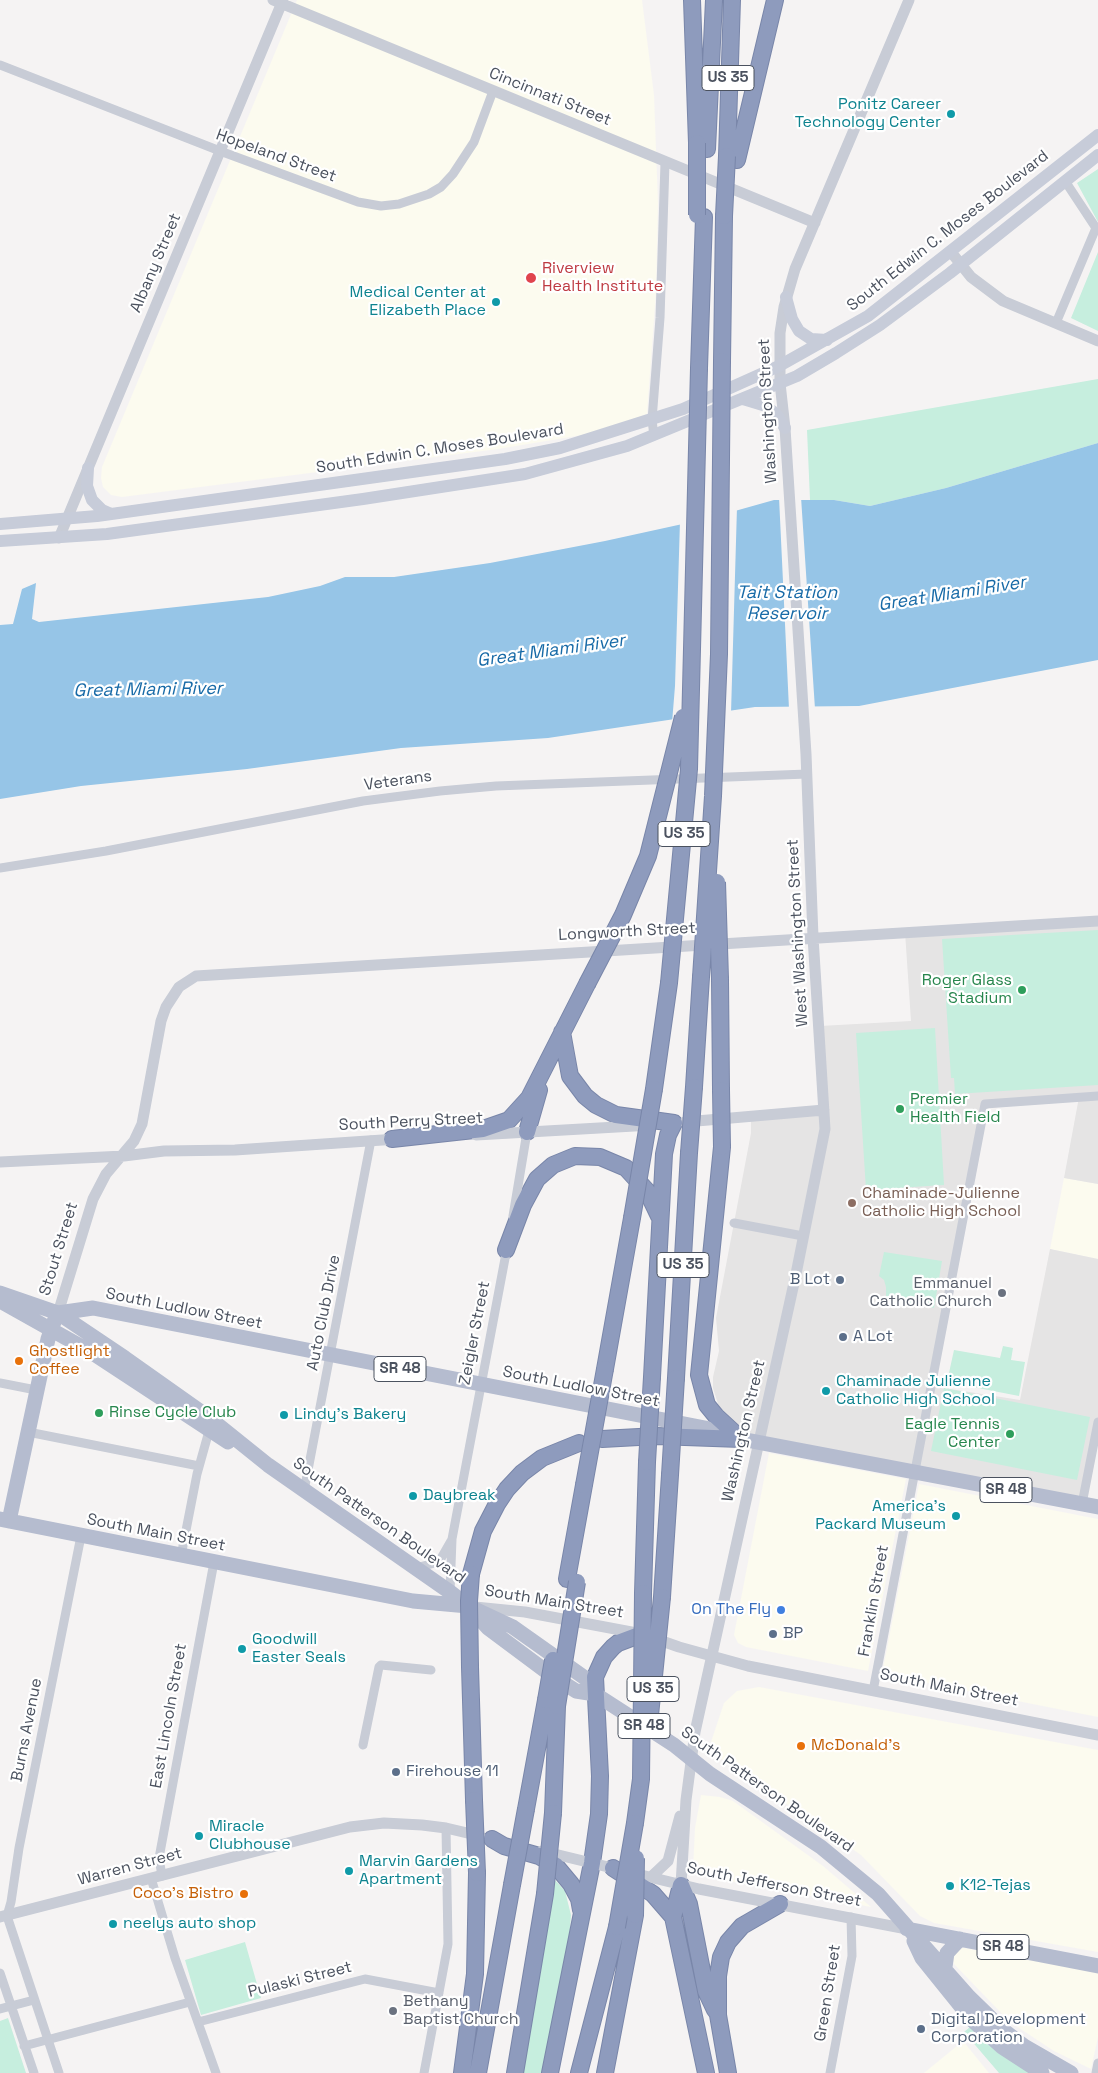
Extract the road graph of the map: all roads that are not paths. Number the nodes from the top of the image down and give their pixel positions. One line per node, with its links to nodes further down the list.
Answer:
1 (686, 0): 8 (highway)
2 (692, 0): 8 (highway)
3 (714, 0): 12 (highway, US 35)
4 (732, 0): 15 (highway, US 35)
5 (775, 0): 15 (highway)
6 (909, 0): 18 (street, Washington Street)
7 (279, 1): 10 (street, Cincinnati Street); 13 (street, Albany Street)
8 (692, 45): 12 (highway)
9 (0, 65): 13 (street, Hopeland Street)
10 (493, 91): 13 (street, Hopeland Street); 16 (street, Cincinnati Street)
11 (1098, 135): 19 (main road, South Edwin C. Moses Boulevard)
12 (702, 146): 43 (highway, US 35, bridge)
13 (220, 152): 33 (street, Albany Street)
14 (1098, 155): 17 (main road, South Edwin C. Moses Boulevard)
15 (732, 158): 46 (highway, US 35, bridge)
16 (665, 163): 18 (street, Cincinnati Street); 28 (street)
17 (1065, 181): 20 (main road, South Edwin C. Moses Boulevard); 22 (street)
18 (815, 223): 21 (street, Washington Street)
19 (951, 252): 20 (street); 23 (main road, South Edwin C. Moses Boulevard)
20 (960, 265): 22 (street); 26 (main road, South Edwin C. Moses Boulevard)
21 (786, 297): 23 (main road); 25 (street, Washington Street)
22 (1056, 323): 24 (street)
23 (827, 340): 25 (main road, South Edwin C. Moses Boulevard)
24 (1098, 341)
25 (779, 366): 26 (street, Washington Street); 28 (main road, South Edwin C. Moses Boulevard)
26 (780, 383): 27 (main road, South Edwin C. Moses Boulevard); 29 (street, Washington Street)
27 (743, 399): 29 (main road); 30 (main road, South Edwin C. Moses Boulevard)
28 (652, 420): 30 (street); 31 (main road, South Edwin C. Moses Boulevard)
29 (785, 428): 44 (street, Washington Street)
30 (654, 436): 34 (main road, South Edwin C. Moses Boulevard)
31 (519, 456): 32 (main road, South Edwin C. Moses Boulevard); 34 (main road)
32 (449, 467): 35 (main road, South Edwin C. Moses Boulevard); 36 (main road)
33 (88, 468): 38 (main road); 39 (street, Albany Street)
34 (522, 474): 36 (main road, South Edwin C. Moses Boulevard)
35 (321, 485): 37 (main road); 38 (main road, South Edwin C. Moses Boulevard)
36 (451, 485): 37 (main road, South Edwin C. Moses Boulevard)
37 (323, 504): 41 (main road, South Edwin C. Moses Boulevard)
38 (111, 514): 39 (main road, South Edwin C. Moses Boulevard)
39 (66, 518): 40 (main road, South Edwin C. Moses Boulevard); 41 (street, Albany Street)
40 (0, 524)
41 (59, 538): 42 (main road, South Edwin C. Moses Boulevard)
42 (0, 541)
43 (690, 683): 51 (highway, bridge); 99 (highway, US 35, bridge)
44 (806, 754): 45 (street, West Washington Street)
45 (807, 774): 47 (street, Veterans); 49 (street, West Washington Street)
46 (713, 796): 77 (highway, bridge); 103 (highway, US 35, bridge)
47 (0, 868)
48 (1098, 921): 49 (street, Longworth Street)
49 (812, 937): 50 (street, Longworth Street); 54 (street, West Washington Street)
50 (169, 1001): 59 (street, Stout Street)
51 (562, 1032): 52 (highway); 55 (highway)
52 (550, 1057): 56 (highway); 57 (highway)
53 (1098, 1096): 82 (street, Franklin Street)
54 (824, 1110): 55 (street, South Perry Street); 63 (street, Washington Street)
55 (674, 1123): 56 (street, South Perry Street); 61 (highway)
56 (527, 1132): 57 (street, South Perry Street); 64 (street, Zeigler Street)
57 (392, 1139): 58 (street, South Perry Street)
58 (371, 1140): 59 (street, South Perry Street); 69 (street, Auto Club Drive)
59 (124, 1156): 60 (street, South Perry Street); 67 (street, Stout Street)
60 (0, 1162)
61 (659, 1218): 64 (highway); 103 (highway, bridge)
62 (734, 1223): 63 (street)
63 (804, 1236): 78 (street, Washington Street)
64 (506, 1250): 71 (street, Zeigler Street)
65 (0, 1293): 67 (main road, South Patterson Boulevard)
66 (0, 1301): 68 (main road, South Patterson Boulevard)
67 (58, 1313): 68 (main road, Stout Street); 69 (main road, South Ludlow Street / SR 48); 80 (main road, South Patterson Boulevard)
68 (52, 1328): 72 (main road, Stout Street); 74 (main road, South Patterson Boulevard)
69 (331, 1356): 71 (main road, South Ludlow Street / SR 48); 83 (street, Auto Club Drive)
70 (0, 1383): 72 (street)
71 (480, 1385): 77 (main road, South Ludlow Street / SR 48); 88 (street, Zeigler Street)
72 (36, 1390): 75 (main road, Stout Street)
73 (1098, 1422): 84 (street)
74 (209, 1431): 80 (main road, South Patterson Boulevard); 81 (street)
75 (28, 1432): 81 (street); 86 (main road, Stout Street)
76 (602, 1438): 77 (highway)
77 (741, 1439): 78 (main road, South Ludlow Street / SR 48)
78 (759, 1442): 82 (main road, South Ludlow Street / SR 48); 95 (street, Washington Street)
79 (578, 1443): 137 (highway, bridge)
80 (268, 1465): 83 (main road, South Patterson Boulevard)
81 (199, 1466): 89 (street)
82 (914, 1473): 84 (main road, South Ludlow Street / SR 48); 97 (street, Franklin Street)
83 (304, 1491): 91 (main road, South Patterson Boulevard)
84 (1082, 1504): 85 (main road, South Ludlow Street / SR 48)
85 (1098, 1507)
86 (5, 1520): 87 (main road, South Main Street)
87 (81, 1536): 89 (main road, South Main Street); 114 (street, Burns Avenue)
88 (452, 1539): 91 (street, Zeigler Street); 92 (street, Zeigler Street)
89 (181, 1556): 90 (main road, South Main Street)
90 (214, 1562): 93 (main road, South Main Street); 110 (street, East Lincoln Street)
91 (415, 1568): 92 (main road, South Patterson Boulevard)
92 (450, 1592): 93 (main road, South Patterson Boulevard)
93 (468, 1606): 94 (street, South Main Street); 98 (main road, South Patterson Boulevard / SR 48)
94 (642, 1634): 95 (street, South Main Street); 98 (highway)
95 (712, 1656): 97 (street, South Main Street); 102 (street, Washington Street)
96 (430, 1670): 101 (street)
97 (873, 1691): 100 (street, South Main Street)
98 (594, 1694): 102 (main road, South Patterson Boulevard / SR 48); 108 (highway)
99 (552, 1703): 138 (highway, US 35, bridge); 139 (highway, bridge)
100 (1098, 1735)
101 (363, 1745)
102 (692, 1759): 104 (street, Washington Street); 118 (main road, South Patterson Boulevard / SR 48)
103 (641, 1780): 105 (highway, US 35)
104 (686, 1800): 111 (street); 112 (street)
105 (634, 1823): 141 (highway, US 35, bridge); 142 (highway, bridge)
106 (446, 1828): 107 (street, South Jefferson Street); 110 (street, Warren Street); 123 (street)
107 (492, 1839): 108 (street, South Jefferson Street); 117 (highway)
108 (592, 1863): 109 (street, South Jefferson Street); 117 (highway)
109 (613, 1868): 111 (street, South Jefferson Street); 115 (highway)
110 (156, 1877): 114 (street, Warren Street); 125 (street, East Lincoln Street)
111 (651, 1877): 112 (street, South Jefferson Street)
112 (681, 1885): 113 (street, South Jefferson Street); 115 (highway); 128 (highway)
113 (780, 1904): 116 (street, South Jefferson Street); 128 (highway)
114 (3, 1917): 124 (street)
115 (673, 1917): 143 (highway)
116 (851, 1917): 118 (street, South Jefferson Street); 145 (street, Green Street)
117 (581, 1919): 140 (highway)
118 (907, 1929): 119 (main road, South Jefferson Street / SR 48); 121 (main road, South Patterson Boulevard); 146 (main road, South Patterson Boulevard)
119 (960, 1939): 120 (main road, South Jefferson Street / SR 48); 121 (main road)
120 (1098, 1966)
121 (945, 1967): 147 (main road, South Patterson Boulevard)
122 (0, 1973): 126 (street)
123 (439, 1992): 129 (street, Pulaski Street); 136 (street)
124 (34, 2000): 126 (street); 130 (street)
125 (190, 2002): 129 (street, East Lincoln Street); 130 (street)
126 (12, 2006): 127 (street); 131 (street)
127 (0, 2010)
128 (718, 2015): 144 (highway)
129 (198, 2022): 135 (street, East Lincoln Street)
130 (47, 2040): 131 (street); 134 (street)
131 (24, 2046): 133 (street)
132 (1098, 2063): 148 (street)
133 (34, 2073)
134 (59, 2073)
135 (216, 2073)
136 (424, 2073)
137 (462, 2073)
138 (478, 2073)
139 (515, 2073)
140 (550, 2073)
141 (579, 2073)
142 (605, 2073)
143 (706, 2073)
144 (728, 2073)
145 (830, 2073)
146 (1042, 2073)
147 (1071, 2073)
148 (1096, 2073)

